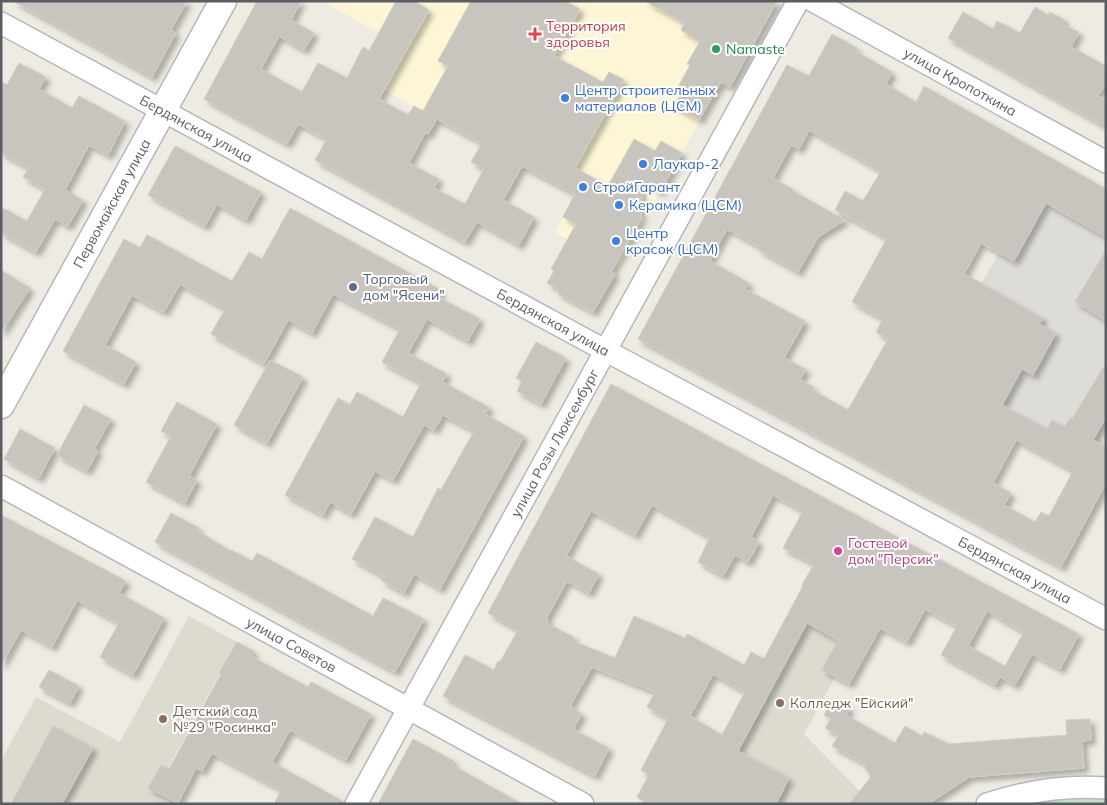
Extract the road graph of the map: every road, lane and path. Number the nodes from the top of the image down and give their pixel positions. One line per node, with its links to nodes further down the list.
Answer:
1 (223, 1): 5 (street, Первомайская улица)
2 (798, 1): 7 (street, улица Розы Люксембург)
3 (813, 1): 6 (street, улица Кропоткина)
4 (1, 23): 5 (street, Бердянская улица)
5 (163, 110): 7 (street, Бердянская улица); 8 (street, Первомайская улица)
6 (1106, 162)
7 (605, 350): 10 (street, Бердянская улица); 11 (street, улица Розы Люксембург)
8 (1, 405)
9 (1, 486): 11 (street, улица Советов)
10 (1106, 619)
11 (408, 708): 13 (street, улица Розы Люксембург); 14 (street, улица Советов)
12 (1106, 788): 15 (street)
13 (356, 804)
14 (583, 804)
15 (987, 804)

